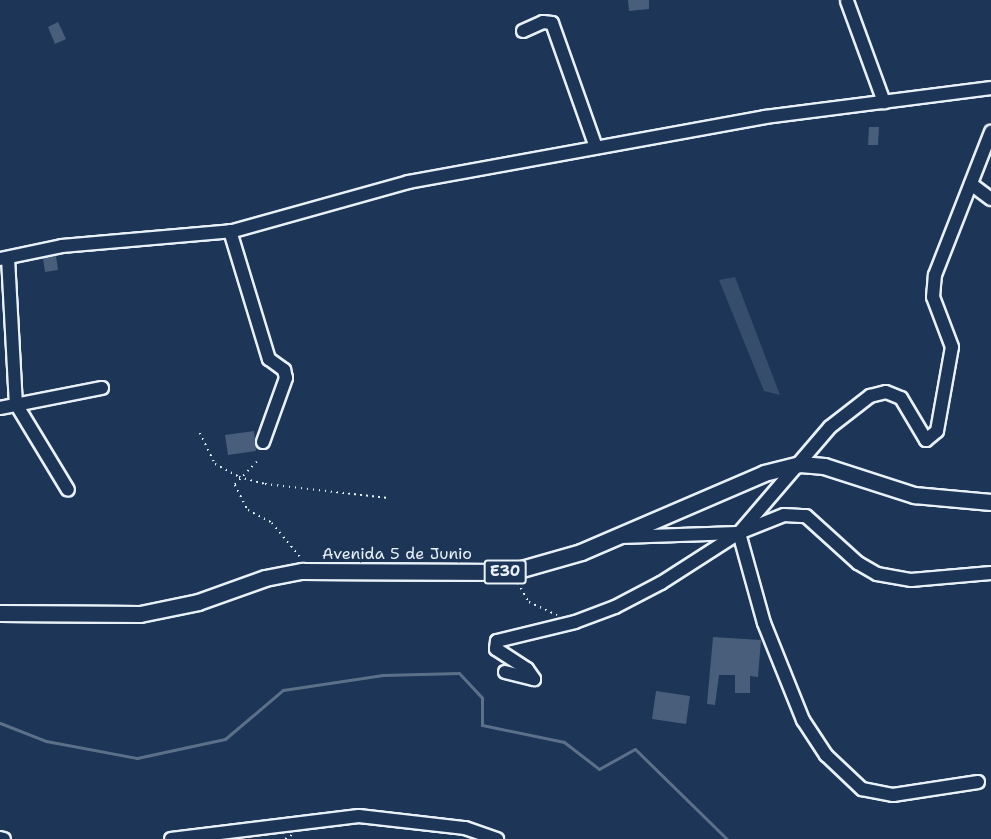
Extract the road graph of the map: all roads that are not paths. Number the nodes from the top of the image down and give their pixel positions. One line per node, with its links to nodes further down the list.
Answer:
1 (847, 1): 4 (street)
2 (523, 31): 6 (street)
3 (991, 88): 4 (street)
4 (884, 102): 6 (street)
5 (991, 132): 7 (street)
6 (596, 147): 9 (street)
7 (971, 184): 8 (street); 15 (street)
8 (991, 199)
9 (230, 231): 10 (street); 14 (street)
10 (4, 258): 12 (street)
11 (102, 388): 12 (street)
12 (16, 404): 13 (street); 16 (street)
13 (0, 408)
14 (263, 442)
15 (800, 464): 17 (main road, Avenida 5 de Junio / E30); 18 (street); 19 (main road, Avenida 5 de Junio / E30)
16 (68, 490)
17 (991, 502)
18 (739, 533): 19 (street); 20 (street); 22 (street); 23 (street)
19 (619, 537): 21 (main road, Avenida 5 de Junio / E30)
20 (991, 573)
21 (0, 613)
22 (505, 672)
23 (978, 782)
24 (171, 839): 25 (street)
25 (496, 839)

